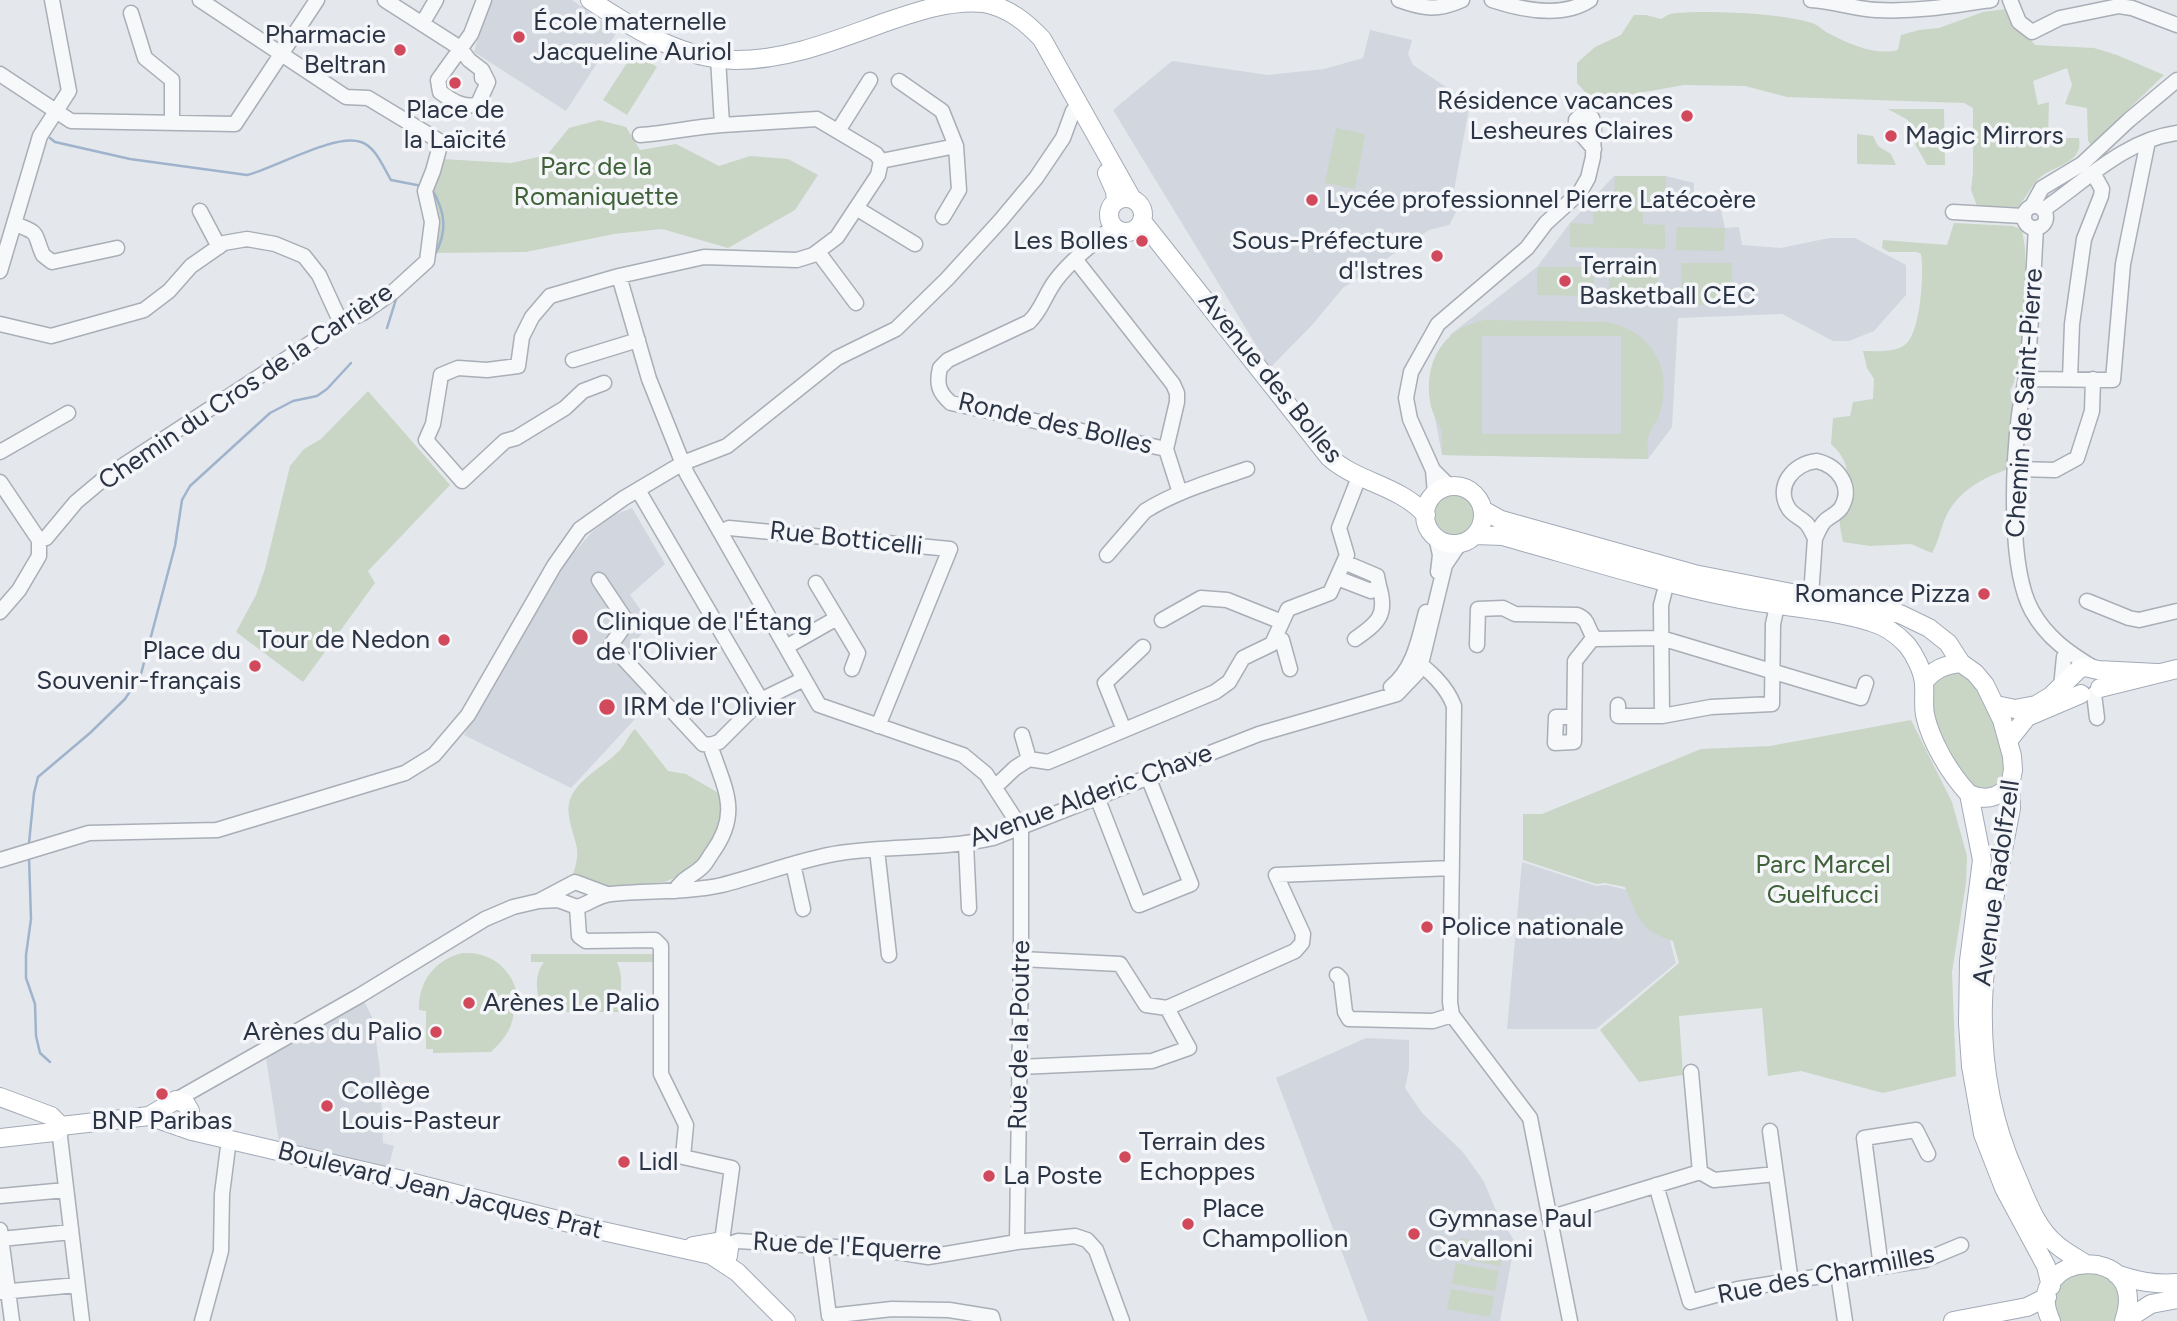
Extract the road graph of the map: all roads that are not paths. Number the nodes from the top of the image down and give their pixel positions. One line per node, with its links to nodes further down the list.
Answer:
1 (52, 0): 26 (street)
2 (200, 0): 19 (street)
3 (317, 0): 19 (street)
4 (386, 0): 16 (street)
5 (436, 0): 16 (street)
6 (485, 0): 18 (street)
7 (590, 0): 20 (main road)
8 (1399, 0): 9 (street)
9 (1462, 0)
10 (1492, 0): 11 (street)
11 (1590, 0)
12 (1811, 0): 13 (street)
13 (1991, 0)
14 (2010, 0): 17 (street)
15 (131, 13): 27 (street)
16 (422, 24): 18 (street)
17 (2177, 25)
18 (460, 48): 18 (street)
19 (283, 55): 27 (street); 55 (street, Chemin du Cros de la Carrière)
20 (718, 58): 25 (main road); 28 (street)
21 (0, 74): 26 (street)
22 (870, 80): 29 (street)
23 (2177, 80): 39 (street)
24 (899, 81): 33 (street)
25 (1076, 108): 37 (main road); 66 (street)
26 (55, 110): 27 (street); 43 (street)
27 (172, 122)
28 (722, 125): 29 (street); 31 (street)
29 (838, 131): 35 (street)
30 (2177, 133): 32 (street)
31 (640, 135)
32 (2148, 141): 36 (street); 61 (street)
33 (956, 146): 35 (street); 42 (street)
34 (1594, 149): 74 (street)
35 (881, 161): 38 (street)
36 (2094, 173): 39 (street); 60 (street)
37 (1124, 200): 44 (main road); 45 (main road)
38 (856, 208): 47 (street); 50 (street)
39 (2033, 210): 41 (street); 46 (street); 46 (street, Chemin de Saint-Pierre)
40 (200, 211): 48 (street)
41 (1953, 212)
42 (943, 217)
43 (15, 224): 49 (street); 52 (street)
44 (1138, 225): 45 (main road); 69 (main road, Avenue des Bolles)
45 (1114, 226): 51 (street, Ronde des Bolles)
46 (2036, 229): 59 (street, Chemin de Saint-Pierre)
47 (915, 244)
48 (219, 247): 55 (street); 56 (street)
49 (117, 248)
50 (818, 252): 53 (street); 54 (street)
51 (1075, 259): 64 (street, Ronde des Bolles); 64 (street, Ronde des Bolles)
52 (0, 271)
53 (619, 276): 57 (street); 62 (street)
54 (856, 303)
55 (341, 323): 81 (street, Chemin du Cros de la Carrière)
56 (0, 324)
57 (638, 340): 58 (street); 66 (street)
58 (573, 360)
59 (2026, 379): 60 (street); 68 (street, Chemin de Saint-Pierre)
60 (2070, 379): 61 (street)
61 (2093, 379): 68 (street)
62 (604, 383)
63 (68, 413): 65 (street)
64 (1166, 449): 73 (street, Ronde des Bolles)
65 (0, 452)
66 (683, 463): 71 (street); 77 (street)
67 (1247, 469): 73 (street)
68 (2016, 469): 104 (street, Chemin de Saint-Pierre)
69 (1359, 477): 72 (main road, Avenue des Bolles); 83 (street)
70 (0, 482): 81 (street)
71 (638, 490): 116 (street); 136 (street)
72 (1393, 490): 74 (main road, Avenue des Bolles); 76 (main road, Avenue des Bolles)
73 (1180, 492): 82 (street)
74 (1439, 492): 75 (main road); 76 (main road)
75 (1483, 510): 80 (main road); 89 (main road, Avenue Radolfzell)
76 (1426, 515): 78 (main road)
77 (721, 533): 102 (street); 122 (street, Rue Botticelli)
78 (1436, 537): 80 (main road); 105 (street, Avenue Alderic Chave)
79 (1815, 537): 79 (street); 89 (street)
80 (1467, 539): 86 (main road, Avenue Radolfzell); 105 (street, Avenue Alderic Chave)
81 (39, 540): 93 (street, Chemin du Cros de la Carrière)
82 (1107, 555)
83 (1344, 562): 84 (street); 88 (street)
84 (1337, 578): 88 (street); 96 (street)
85 (599, 580): 126 (street)
86 (1667, 582): 91 (main road, Avenue Radolfzell); 99 (street)
87 (816, 583): 94 (street)
88 (1379, 586): 100 (street)
89 (1811, 596): 106 (main road, Avenue Radolfzell)
90 (2087, 601): 92 (street)
91 (1777, 606): 110 (street); 113 (main road, Avenue Radolfzell)
92 (2177, 611)
93 (0, 612)
94 (837, 618): 102 (street); 107 (street)
95 (1162, 620): 96 (street)
96 (1282, 622): 98 (street)
97 (1594, 637): 99 (street); 101 (street); 120 (street)
98 (1275, 638): 108 (street); 123 (street)
99 (1661, 638): 110 (street); 119 (street)
100 (1355, 639)
101 (1478, 645)
102 (786, 647): 111 (street)
103 (1143, 647): 123 (street)
104 (2063, 652): 112 (street); 115 (street, Chemin de Saint-Pierre)
105 (1416, 662): 128 (street, Avenue Alderic Chave); 138 (street)
106 (1961, 663): 113 (main road); 118 (main road, Avenue Radolfzell)
107 (852, 669)
108 (1290, 669)
109 (2177, 669): 115 (main road)
110 (1773, 670): 114 (street); 119 (street)
111 (804, 679): 116 (street); 122 (street)
112 (2070, 679): 115 (main road); 118 (main road)
113 (1924, 682): 131 (main road, Avenue Radolfzell)
114 (1866, 683)
115 (2094, 683): 121 (street); 125 (main road)
116 (761, 700): 126 (street)
117 (1618, 705): 119 (street)
118 (1996, 705): 125 (main road, Avenue Radolfzell)
119 (1661, 716)
120 (1574, 717)
121 (2097, 718)
122 (878, 726): 130 (street)
123 (1124, 730): 127 (street)
124 (1022, 735): 127 (street)
125 (2008, 741): 129 (main road, Avenue Radolfzell)
126 (710, 745): 140 (street)
127 (1029, 759): 130 (street)
128 (1148, 777): 132 (street, Avenue Alderic Chave); 132 (street)
129 (2010, 786): 131 (main road); 171 (main road, Avenue Radolfzell)
130 (995, 787): 133 (street)
131 (1969, 794): 178 (main road, Avenue Radolfzell)
132 (1097, 797): 133 (street, Avenue Alderic Chave)
133 (1021, 828): 134 (street, Avenue Alderic Chave); 146 (street, Rue de la Poutre)
134 (966, 844): 135 (street, Avenue Alderic Chave); 143 (street)
135 (877, 850): 137 (street, Avenue Alderic Chave); 145 (street)
136 (0, 860)
137 (793, 864): 140 (street, Avenue Alderic Chave); 144 (street)
138 (1452, 868): 148 (street); 149 (street)
139 (567, 887): 141 (street); 141 (street); 142 (street, Avenue Alderic Chave)
140 (675, 891): 141 (street, Avenue Alderic Chave)
141 (580, 900): 142 (street, Avenue Alderic Chave); 170 (street)
142 (538, 901): 153 (street, Avenue Alderic Chave)
143 (969, 908)
144 (803, 909)
145 (889, 954)
146 (1021, 959): 148 (street); 150 (street, Rue de la Poutre)
147 (1337, 975): 149 (street)
148 (1167, 1008): 150 (street)
149 (1455, 1019): 164 (street)
150 (1019, 1068): 167 (street, Rue de la Poutre)
151 (1691, 1072): 159 (street)
152 (0, 1097): 154 (main road)
153 (177, 1117): 154 (main road, Boulevard Jean Jacques Prat); 157 (main road, Boulevard Jean Jacques Prat)
154 (61, 1126): 156 (main road, Boulevard Jean Jacques Prat); 162 (street)
155 (1770, 1132): 160 (street)
156 (0, 1138)
157 (229, 1139): 170 (main road, Boulevard Jean Jacques Prat); 183 (street)
158 (1928, 1154): 172 (street)
159 (1700, 1172): 160 (street); 161 (street)
160 (1776, 1174): 175 (street)
161 (1656, 1185): 164 (street); 175 (street, Rue des Charmilles)
162 (66, 1190): 163 (street); 165 (street)
163 (0, 1196)
164 (1549, 1218): 187 (street)
165 (71, 1232): 166 (street); 177 (street)
166 (1, 1234): 179 (street)
167 (1017, 1242): 169 (street, Rue de l'Equerre); 186 (street, Rue de l'Equerre)
168 (1961, 1245): 172 (street, Rue des Charmilles)
169 (820, 1247): 170 (street, Rue de l'Equerre); 185 (street)
170 (722, 1253): 184 (main road)
171 (2084, 1263): 174 (main road, Avenue Radolfzell); 178 (main road)
172 (1881, 1267): 173 (street, Rue des Charmilles)
173 (1838, 1274): 175 (street, Rue des Charmilles); 188 (street)
174 (2116, 1274): 176 (main road, Avenue Radolfzell); 191 (main road)
175 (1791, 1282)
176 (2177, 1283)
177 (77, 1285): 179 (street); 182 (street)
178 (2049, 1291): 189 (main road); 190 (main road, Avenue Radolfzell)
179 (5, 1292): 181 (street)
180 (2177, 1299): 191 (main road)
181 (12, 1321)
182 (82, 1321)
183 (202, 1321)
184 (786, 1321)
185 (993, 1321)
186 (1122, 1321)
187 (1570, 1321)
188 (1845, 1321)
189 (1953, 1321)
190 (2051, 1321)
191 (2124, 1321)

